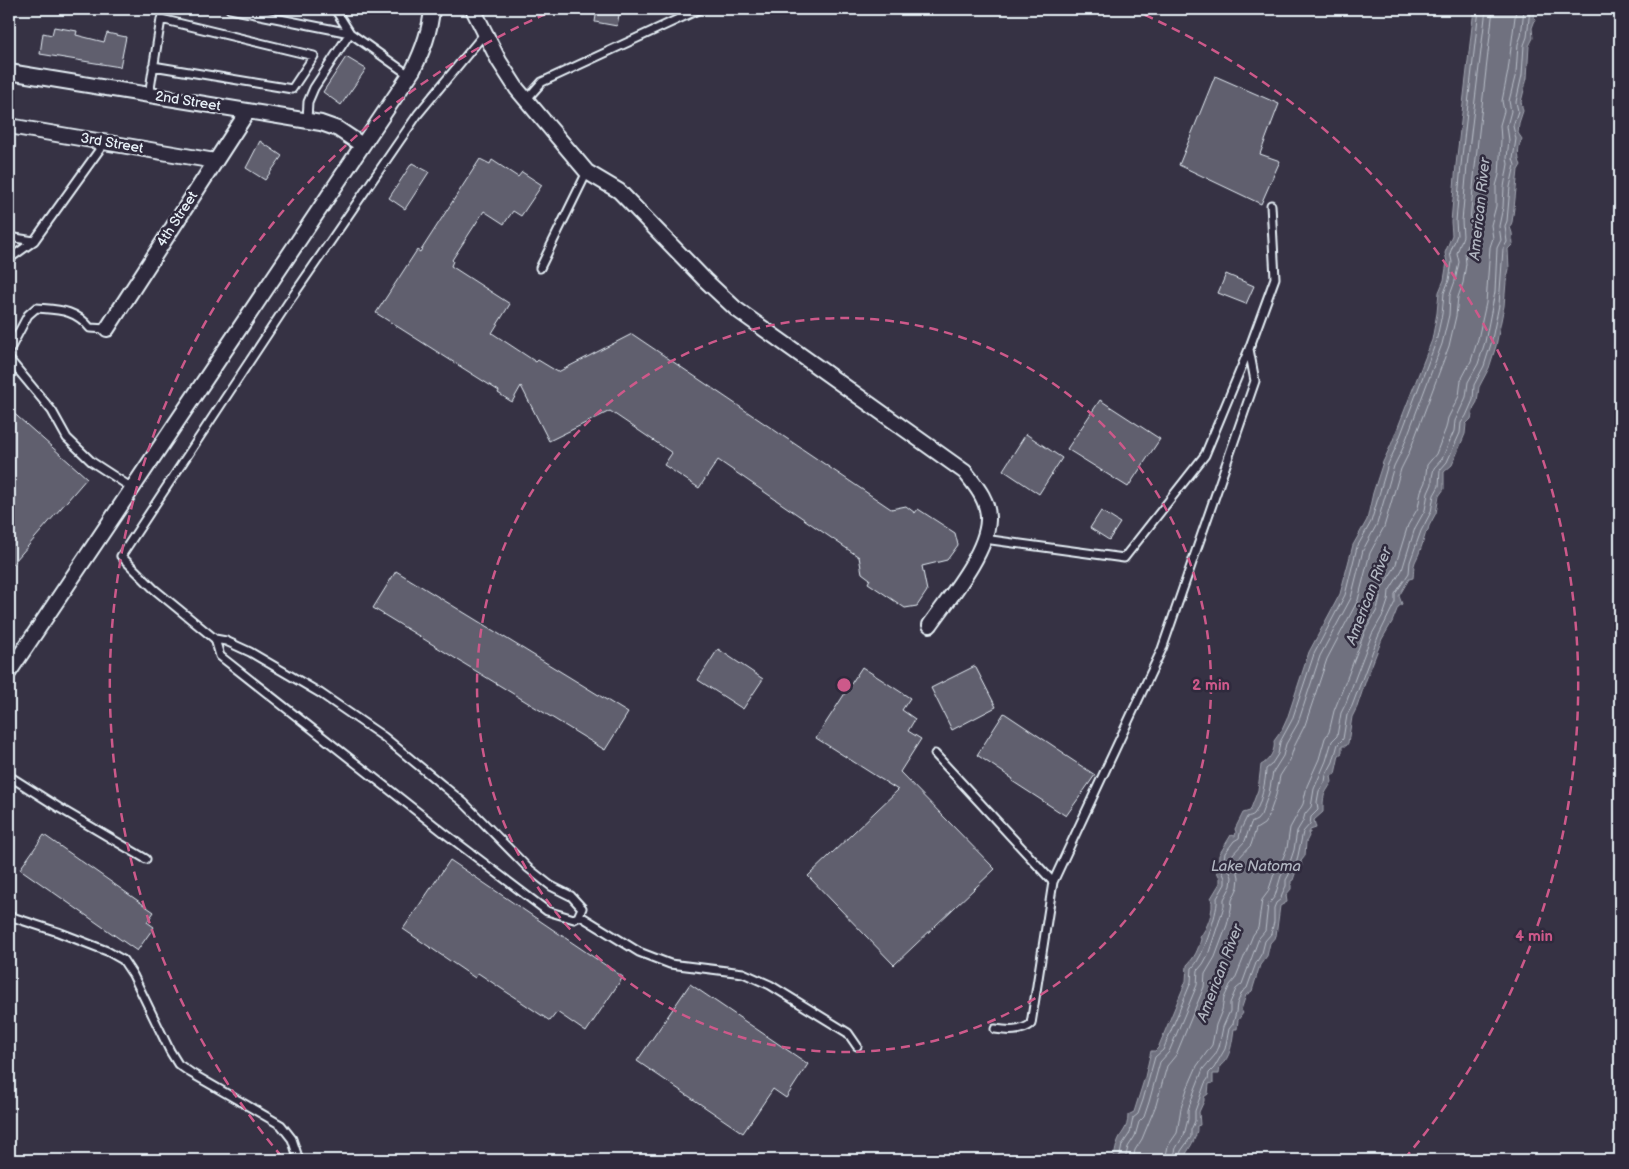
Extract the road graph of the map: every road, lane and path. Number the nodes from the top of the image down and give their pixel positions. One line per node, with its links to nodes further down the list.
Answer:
1 (230, 9): 6 (lane)
2 (335, 9): 6 (lane)
3 (432, 9): 10 (street)
4 (473, 9): 7 (street)
5 (700, 9): 12 (lane)
6 (350, 33): 10 (lane); 14 (lane)
7 (485, 33): 12 (street); 32 (lane)
8 (153, 66): 8 (lane); 11 (lane)
9 (9, 72): 11 (street, 2nd Street)
10 (409, 75): 17 (street)
11 (149, 95): 13 (street, 2nd Street)
12 (526, 100): 19 (street)
13 (248, 111): 14 (street, 2nd Street); 18 (street, 4th Street)
14 (307, 120): 17 (street, 2nd Street)
15 (9, 126): 16 (street, 3rd Street)
16 (105, 142): 18 (street, 3rd Street); 22 (lane)
17 (362, 145): 29 (street)
18 (215, 161): 25 (street, 4th Street)
19 (586, 172): 24 (lane); 30 (street)
20 (1271, 205): 26 (lane)
21 (9, 237): 22 (lane)
22 (34, 241): 23 (lane)
23 (9, 259)
24 (540, 268)
25 (106, 328): 27 (lane)
26 (1249, 349): 30 (lane); 37 (lane)
27 (9, 350)
28 (9, 359): 29 (lane)
29 (132, 488): 33 (street)
30 (984, 539): 31 (street)
31 (930, 625)
32 (215, 640): 38 (lane); 38 (lane)
33 (10, 668)
34 (935, 754): 37 (lane)
35 (9, 776): 36 (lane)
36 (146, 859)
37 (1053, 882): 40 (lane)
38 (579, 915): 41 (lane)
39 (9, 916): 42 (lane)
40 (995, 1029)
41 (857, 1046)
42 (299, 1160)

